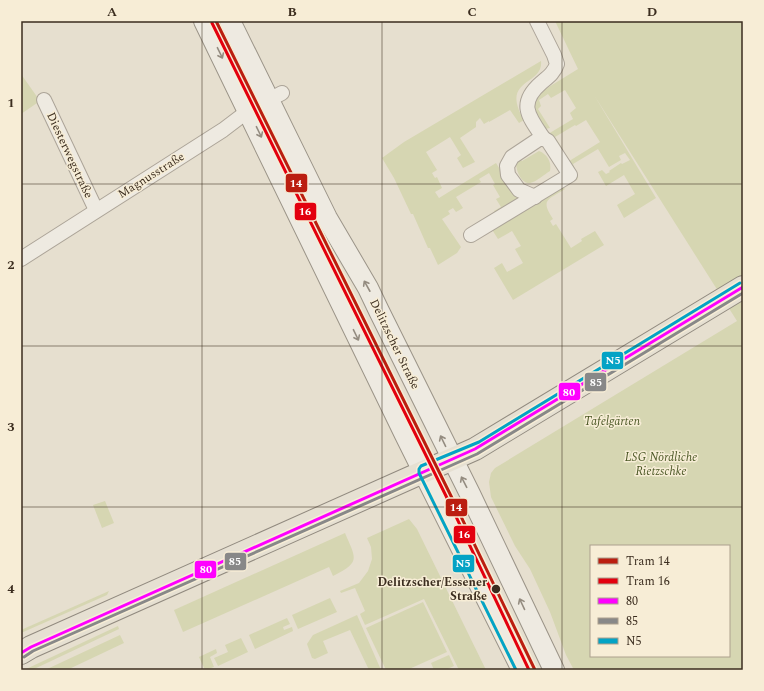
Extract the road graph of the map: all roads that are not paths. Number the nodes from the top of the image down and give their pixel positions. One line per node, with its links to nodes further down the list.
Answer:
1 (204, 21): 6 (main road, one-way to 6)
2 (230, 21): 4 (main road, Delitzscher Straße)
3 (537, 21): 7 (street)
4 (276, 97): 6 (street, Magnusstraße); 13 (main road, Delitzscher Straße, one-way to 4)
5 (44, 100): 9 (street, Diesterwegstraße)
6 (248, 111): 9 (street, Magnusstraße); 14 (main road, one-way to 14)
7 (544, 139): 8 (street); 8 (street)
8 (535, 197): 10 (street)
9 (96, 210): 11 (street, Magnusstraße)
10 (472, 235)
11 (21, 259)
12 (743, 287): 13 (main road)
13 (452, 460): 14 (main road); 17 (main road, Delitzscher Straße, one-way to 13)
14 (424, 471): 15 (main road); 16 (main road)
15 (24, 650)
16 (522, 670)
17 (554, 670)

